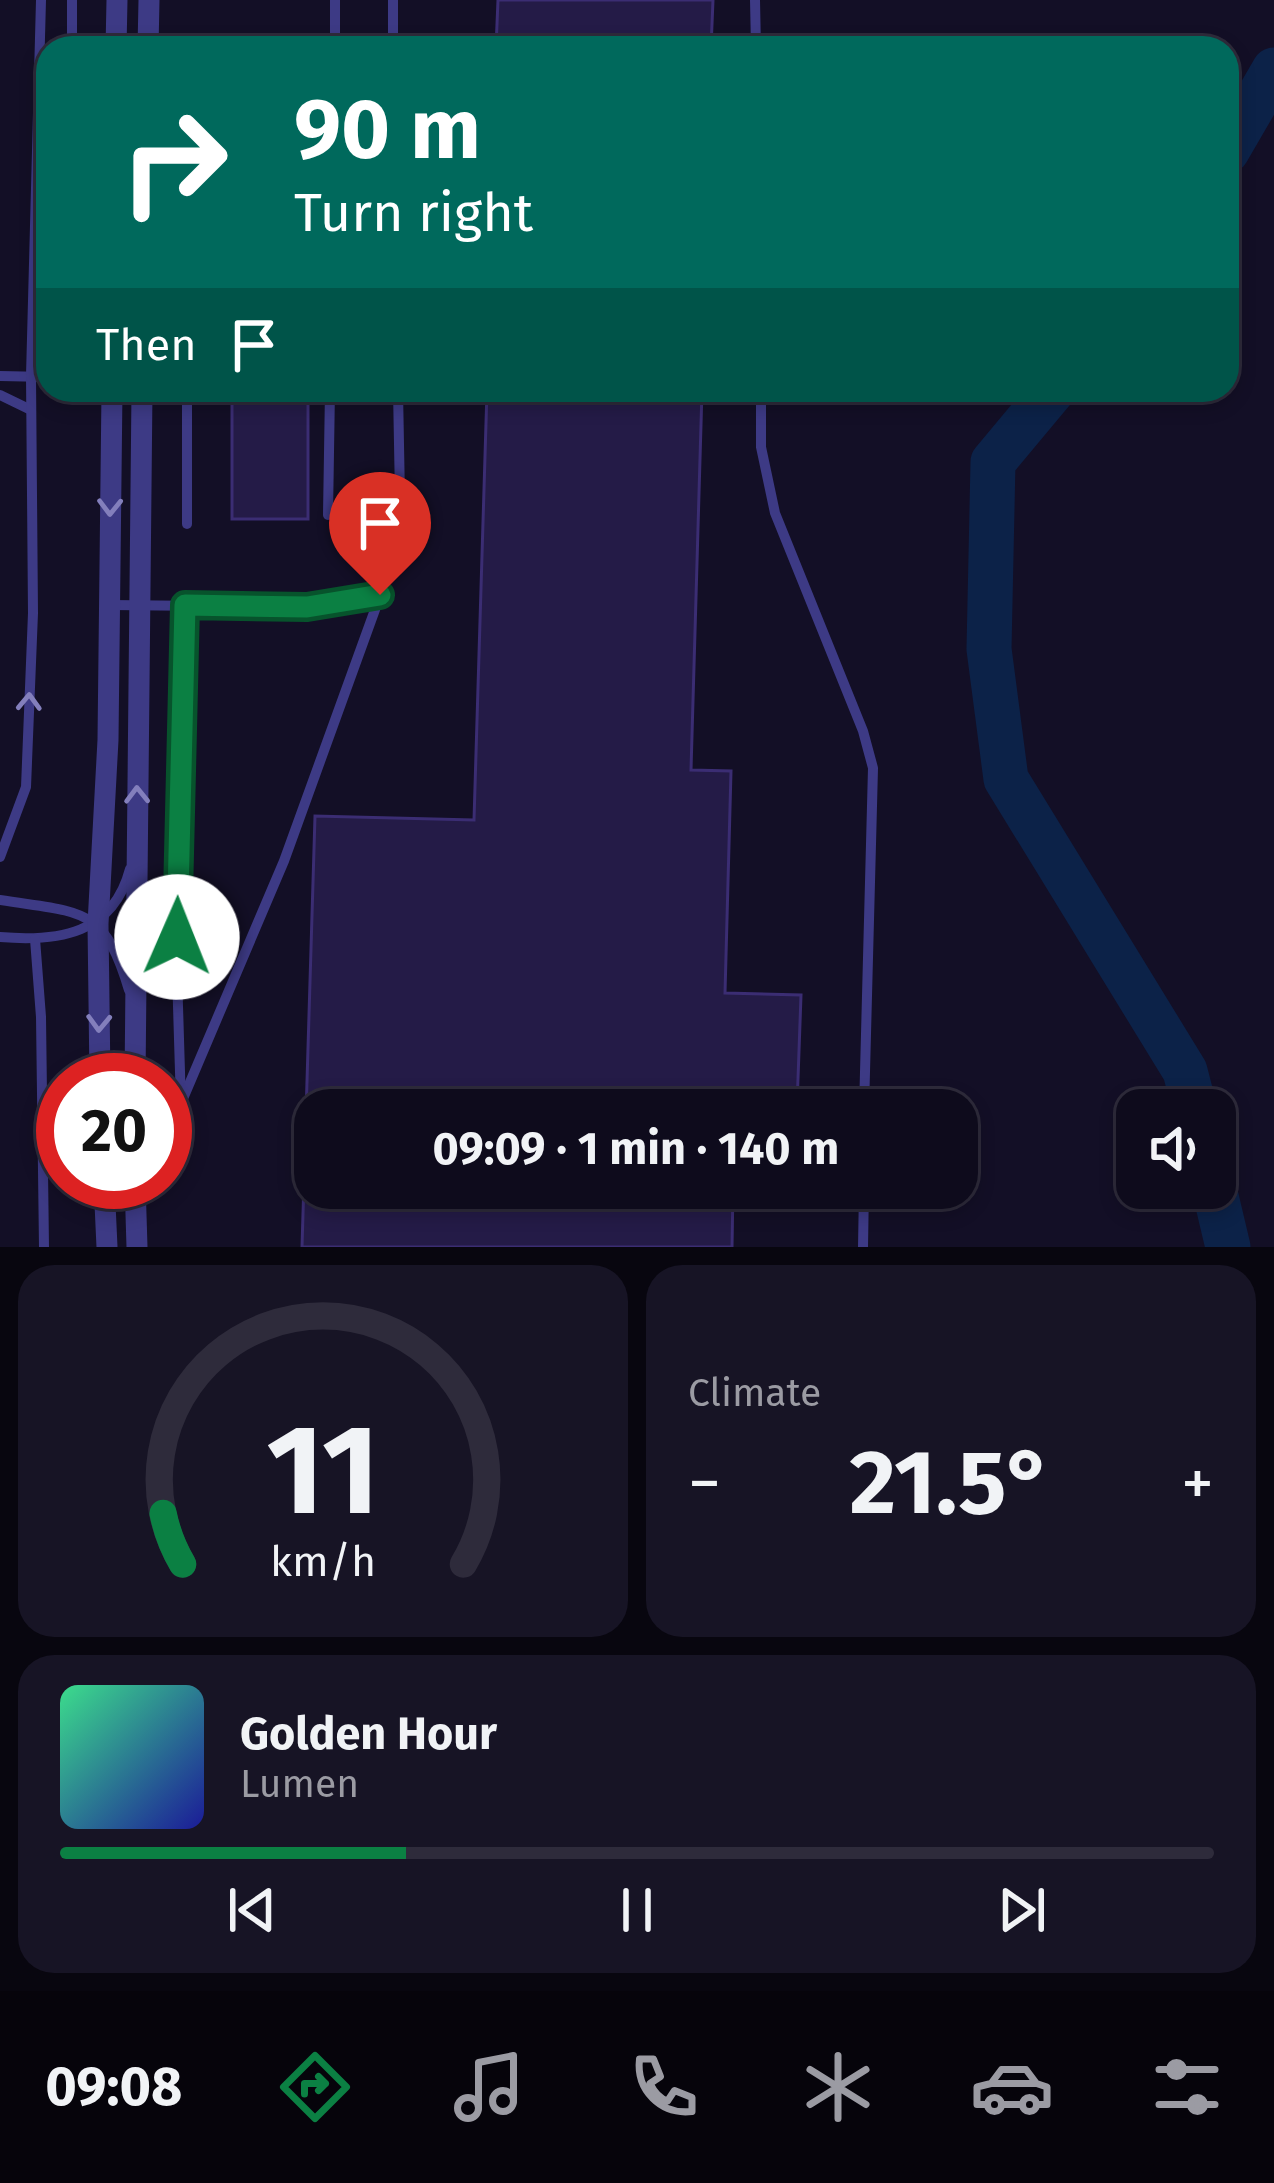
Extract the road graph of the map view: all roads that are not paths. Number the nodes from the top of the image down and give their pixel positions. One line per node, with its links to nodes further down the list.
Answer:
1 (41, 0): 8 (lane)
2 (72, 0): 9 (lane)
3 (117, 0): 10 (street)
4 (149, 0): 11 (street)
5 (335, 0): 12 (lane)
6 (393, 0): 13 (lane)
7 (755, 0): 14 (lane)
8 (40, 36)
9 (72, 36)
10 (116, 36)
11 (148, 36)
12 (335, 36)
13 (393, 36)
14 (756, 36)
15 (36, 188): 17 (lane)
16 (0, 376): 17 (lane)
17 (31, 376): 18 (lane); 26 (lane)
18 (36, 376)
19 (0, 395): 26 (lane)
20 (112, 402): 30 (street, one-way to 30)
21 (142, 402): 32 (street)
22 (187, 402): 28 (lane)
23 (330, 402): 27 (lane)
24 (398, 402): 29 (lane)
25 (761, 402): 44 (lane)
26 (31, 410): 34 (lane, one-way to 26)
27 (328, 515)
28 (188, 524)
29 (380, 595): 31 (lane); 43 (lane)
30 (109, 605): 32 (lane); 36 (street)
31 (185, 605): 32 (lane); 42 (lane)
32 (138, 606): 33 (street, one-way to 32)
33 (138, 837): 36 (lane); 39 (street)
34 (0, 856)
35 (0, 901): 36 (lane)
36 (98, 924): 38 (lane); 39 (lane); 40 (street, one-way to 40)
37 (0, 938): 38 (lane)
38 (35, 939): 48 (lane)
39 (136, 1015): 41 (street)
40 (100, 1053)
41 (135, 1053)
42 (179, 1053)
43 (192, 1083)
44 (864, 1089)
45 (105, 1209): 49 (street)
46 (864, 1209): 51 (lane)
47 (135, 1211): 50 (street)
48 (44, 1247)
49 (107, 1247)
50 (137, 1247)
51 (863, 1247)

